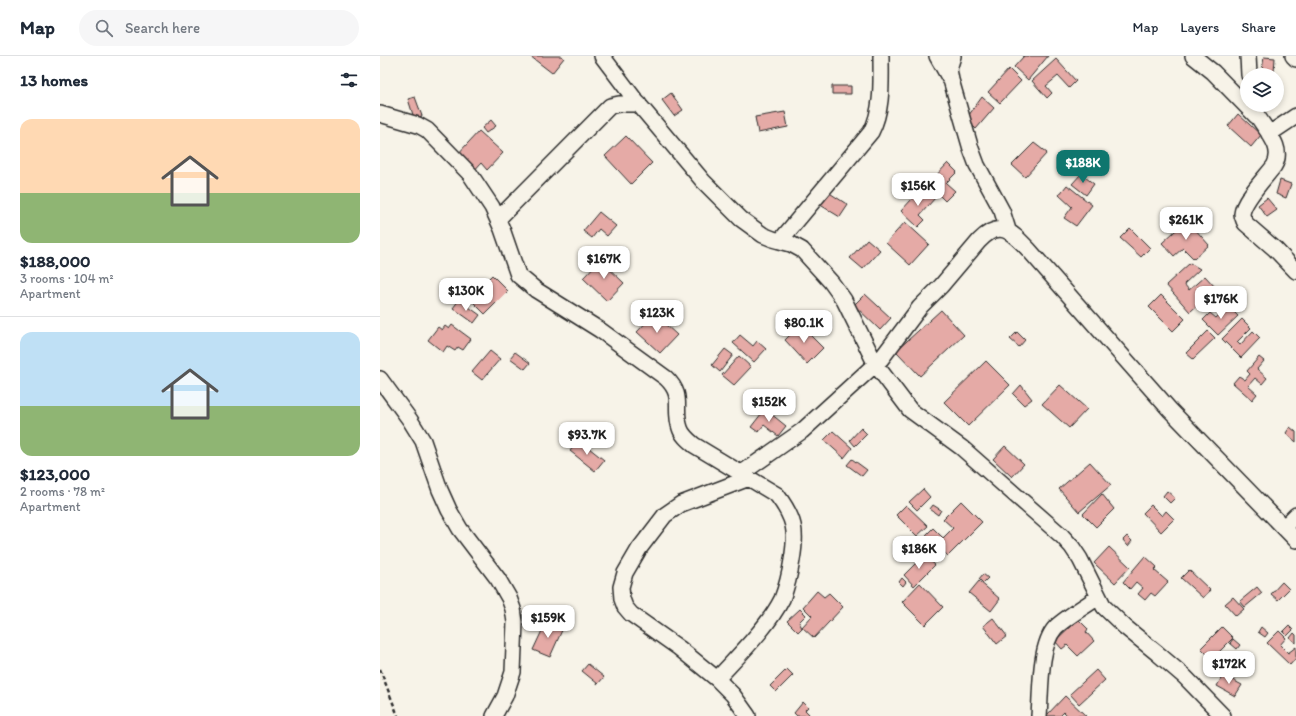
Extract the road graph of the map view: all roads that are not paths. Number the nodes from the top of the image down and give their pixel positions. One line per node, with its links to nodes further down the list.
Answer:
1 (602, 56): 11 (street)
2 (882, 56): 19 (street)
3 (937, 56): 10 (street)
4 (953, 56): 10 (street)
5 (1193, 56): 15 (street)
6 (1248, 56): 9 (street)
7 (1293, 56): 8 (street)
8 (1296, 59)
9 (1249, 68)
10 (951, 80): 18 (street)
11 (639, 104): 17 (street); 19 (street)
12 (1256, 112): 15 (street)
13 (380, 114): 17 (street)
14 (1296, 116): 16 (street)
15 (1260, 120): 16 (street)
16 (1270, 134): 20 (street)
17 (498, 219): 23 (street)
18 (1008, 230): 21 (street); 25 (street)
19 (780, 241): 21 (street)
20 (1296, 272)
21 (876, 365): 23 (street); 27 (street)
22 (380, 379): 29 (street)
23 (746, 475): 28 (street); 28 (street)
24 (1296, 515): 25 (street)
25 (1284, 527): 26 (street)
26 (1296, 540)
27 (1098, 597): 31 (street); 32 (street)
28 (717, 679): 30 (street)
29 (494, 716)
30 (748, 716)
31 (1039, 716)
32 (1223, 716)

